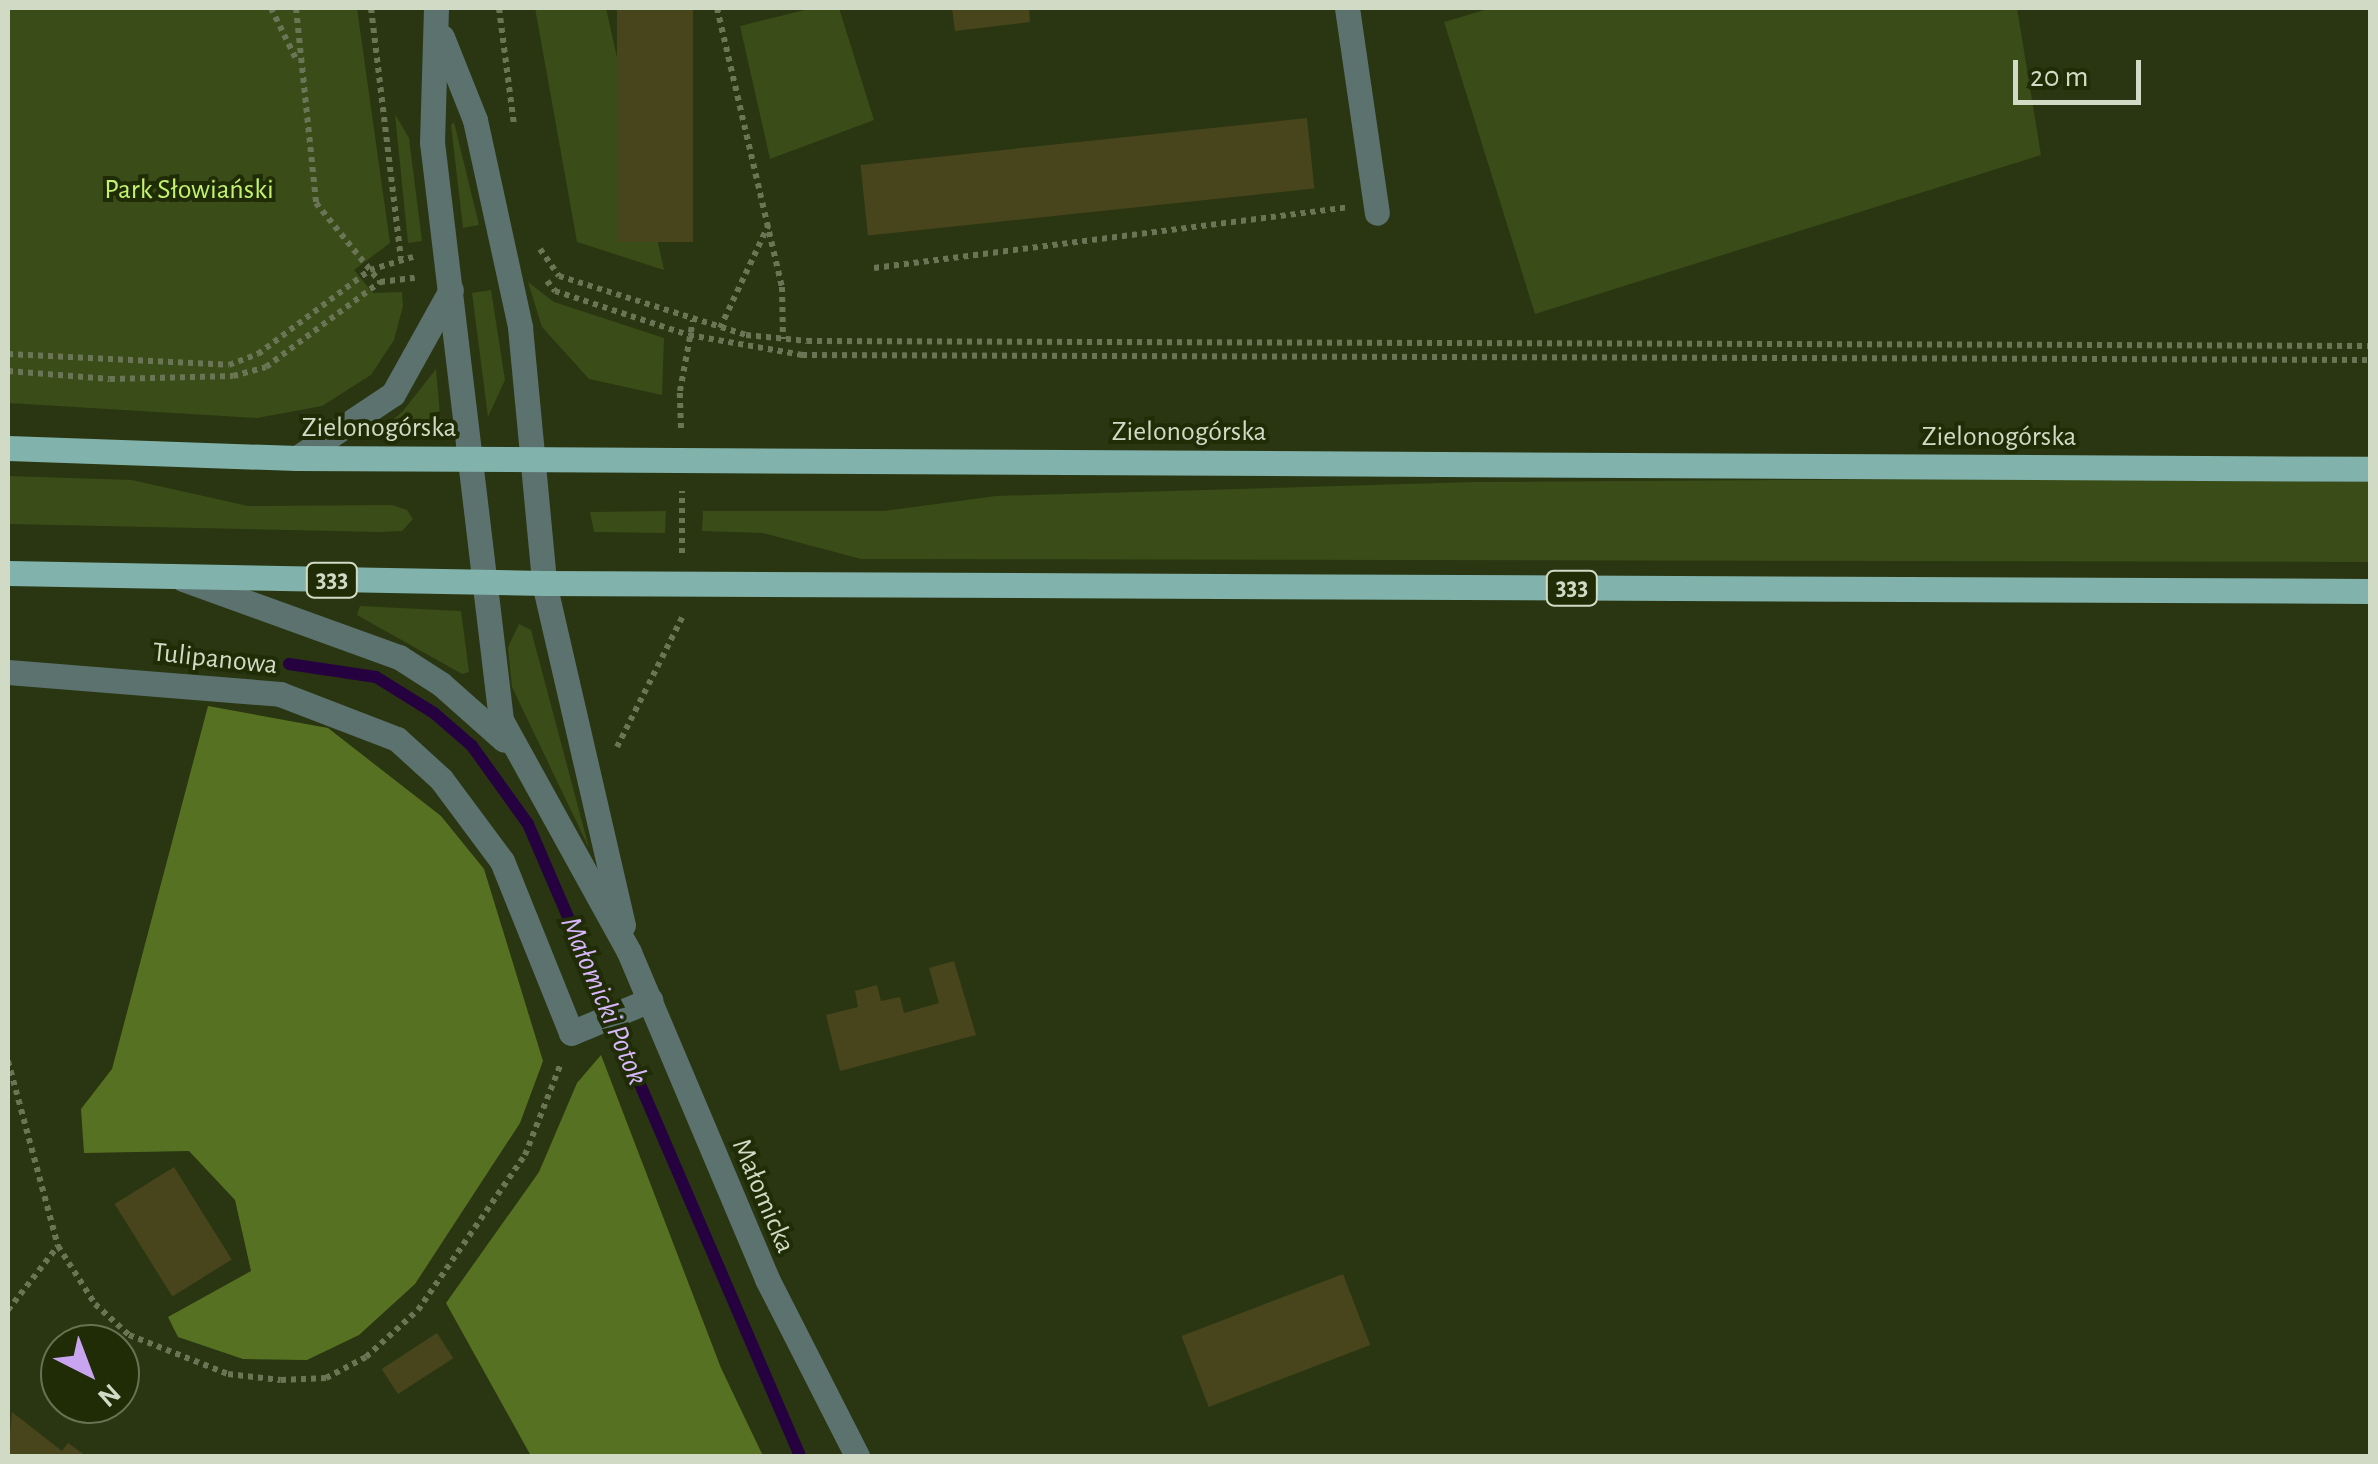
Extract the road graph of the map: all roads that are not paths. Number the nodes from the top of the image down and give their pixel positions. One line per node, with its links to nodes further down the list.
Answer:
1 (1347, 8): 3 (street)
2 (437, 17): 4 (street, Małomicka); 6 (street, Małomicka)
3 (1377, 209)
4 (450, 283): 7 (street); 8 (street, Małomicka)
5 (8, 448): 7 (main road, Zielonogórska)
6 (536, 456): 8 (main road, Zielonogórska); 9 (main road, Zielonogórska); 13 (street, Małomicka)
7 (297, 458): 8 (main road, Zielonogórska)
8 (470, 458): 12 (street, Małomicka)
9 (2370, 468)
10 (8, 573): 11 (main road, 333)
11 (178, 578): 12 (main road, 333); 16 (street)
12 (485, 582): 13 (main road, 333); 16 (street, Małomicka)
13 (544, 583): 14 (main road, 333); 17 (street, Małomicka)
14 (2370, 591)
15 (8, 672): 18 (street, Tulipanowa)
16 (513, 749): 17 (street, Małomicka)
17 (629, 952): 18 (street, Małomicka)
18 (650, 1000): 19 (street, Małomicka)
19 (857, 1456)

